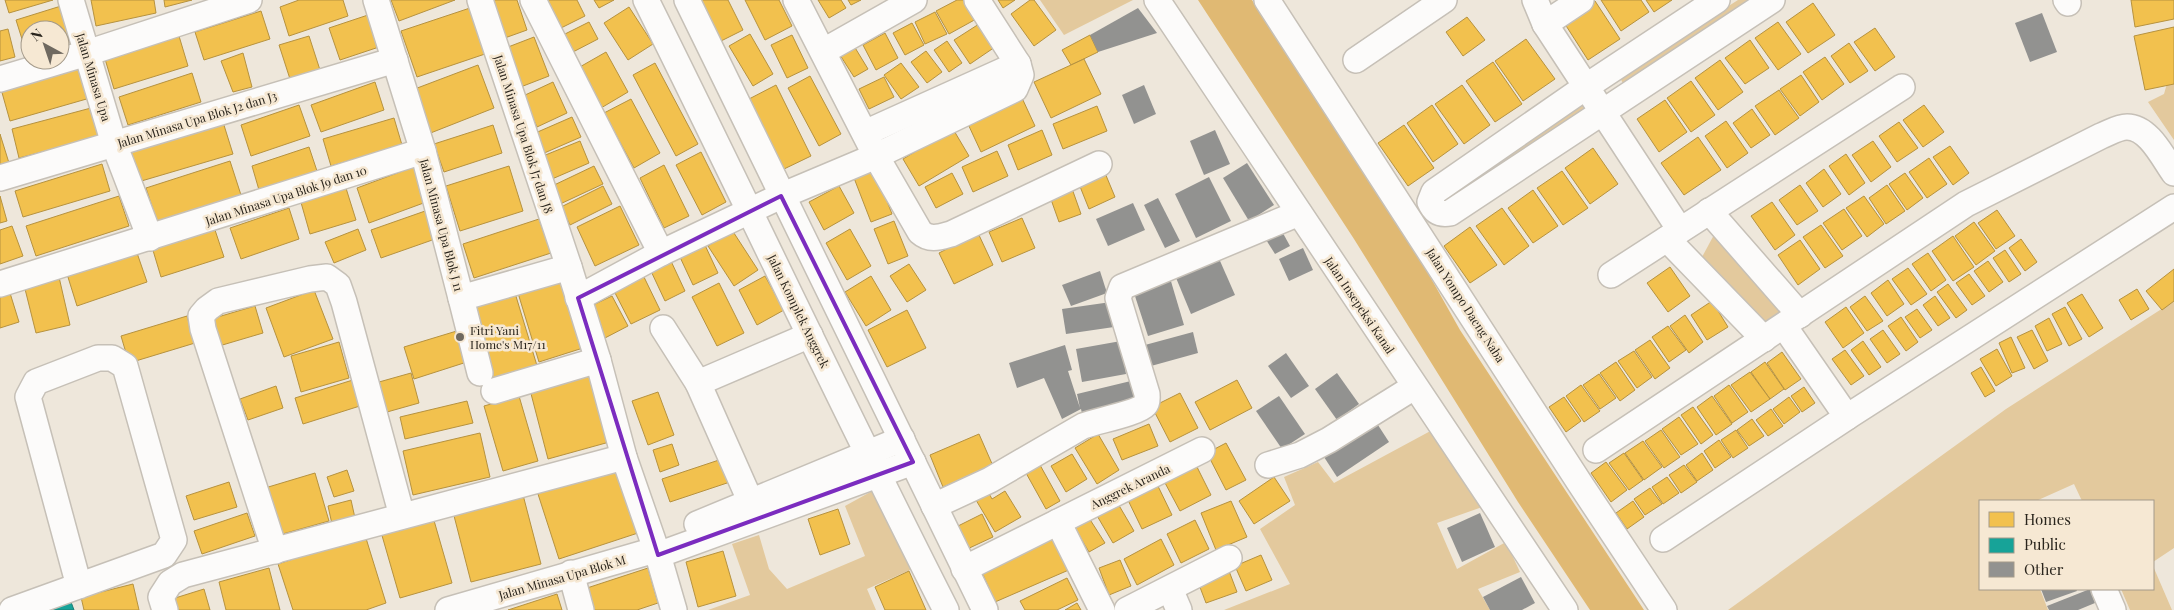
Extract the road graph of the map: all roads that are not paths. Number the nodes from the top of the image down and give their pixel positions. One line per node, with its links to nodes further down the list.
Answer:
1 (72, 0): 20 (street, Jalan Minasa Upa)
2 (249, 0): 20 (street)
3 (376, 0): 21 (street, Jalan Minasa Upa Blok J 11)
4 (480, 0): 43 (street, Jalan Minasa Upa Blok J7 dan J8)
5 (533, 0): 42 (street)
6 (686, 0): 35 (street)
7 (796, 0): 19 (street)
8 (914, 0): 19 (street)
9 (977, 0): 23 (street)
10 (1157, 0): 39 (street, Jalan Insepeksi Kanal)
11 (1267, 0): 86 (street, Jalan Yompo Daeng Naba)
12 (1444, 0): 22 (street)
13 (1535, 0): 18 (street)
14 (1581, 0): 18 (street)
15 (1716, 0): 25 (street)
16 (1772, 0): 27 (street)
17 (649, 6): 37 (street, Jalan Komplek Anggrek)
18 (1545, 24): 25 (street)
19 (824, 51): 28 (street)
20 (87, 53): 24 (street); 29 (street, Jalan Minasa Upa)
21 (395, 60): 29 (street, Jalan Minasa Upa Blok J2 dan J3); 30 (street, Jalan Minasa Upa Blok J 11)
22 (1356, 60)
23 (1018, 64): 28 (street); 31 (street)
24 (0, 79)
25 (1587, 86): 27 (street); 27 (street)
26 (1902, 87): 38 (street)
27 (1602, 111): 40 (street)
28 (865, 133): 31 (street)
29 (114, 144): 34 (street, Jalan Minasa Upa Blok J2 dan J3); 41 (street, Jalan Minasa Upa)
30 (423, 152): 41 (street, Jalan Minasa Upa Blok J9 dan 10); 46 (street, Jalan Minasa Upa Blok J 11)
31 (876, 156): 32 (street); 35 (street)
32 (1099, 164)
33 (2174, 173): 48 (street)
34 (0, 178)
35 (781, 196): 37 (street); 55 (street)
36 (2174, 207): 54 (street)
37 (750, 211): 42 (street); 50 (street, Jalan Komplek Anggrek)
38 (1710, 211): 40 (street); 48 (street)
39 (1299, 213): 53 (street, Jalan Insepeksi Kanal); 62 (street)
40 (1673, 234): 44 (street); 48 (street)
41 (150, 238): 45 (street, Jalan Minasa Upa Blok J9 dan 10)
42 (661, 253): 47 (street)
43 (568, 267): 46 (street, Jalan Minasa Upa Blok J 11); 47 (street)
44 (1611, 275)
45 (0, 284)
46 (461, 298): 51 (street)
47 (578, 298): 51 (street)
48 (1782, 326): 54 (street); 57 (street)
49 (663, 328): 52 (street)
50 (810, 335): 52 (street); 60 (street, Jalan Komplek Anggrek)
51 (598, 360): 58 (street)
52 (698, 383): 63 (street)
53 (1414, 387): 61 (street); 85 (street, Jalan Insepeksi Kanal)
54 (1847, 417): 66 (street)
55 (902, 439): 59 (street); 60 (street)
56 (1202, 450): 65 (street, Anggrek Aranda)
57 (1596, 450)
58 (624, 457): 64 (street); 67 (street)
59 (913, 462): 60 (street); 62 (street)
60 (872, 465): 63 (street, Jalan Minasa Upa Blok M); 81 (street, Jalan Komplek Anggrek)
61 (1268, 465)
62 (934, 506): 70 (street)
63 (755, 510): 67 (street, Jalan Minasa Upa Blok M)
64 (402, 516): 68 (street); 68 (street)
65 (1058, 522): 70 (street, Anggrek Aranda); 83 (street)
66 (1663, 539)
67 (653, 550): 71 (street, Jalan Minasa Upa Blok M); 80 (street)
68 (275, 551): 77 (street)
69 (1229, 558): 74 (street)
70 (964, 568): 82 (street)
71 (571, 574): 75 (street, Jalan Minasa Upa Blok M); 79 (street)
72 (79, 586): 72 (street); 76 (street)
73 (2104, 590): 87 (street)
74 (1174, 600): 84 (street)
75 (475, 606): 78 (street, Jalan Minasa Upa Blok M)
76 (12, 610)
77 (165, 610)
78 (448, 610)
79 (581, 610)
80 (674, 610)
81 (946, 610)
82 (985, 610)
83 (1102, 610)
84 (1127, 610)
85 (1565, 610)
86 (1664, 610)
87 (2113, 610)

